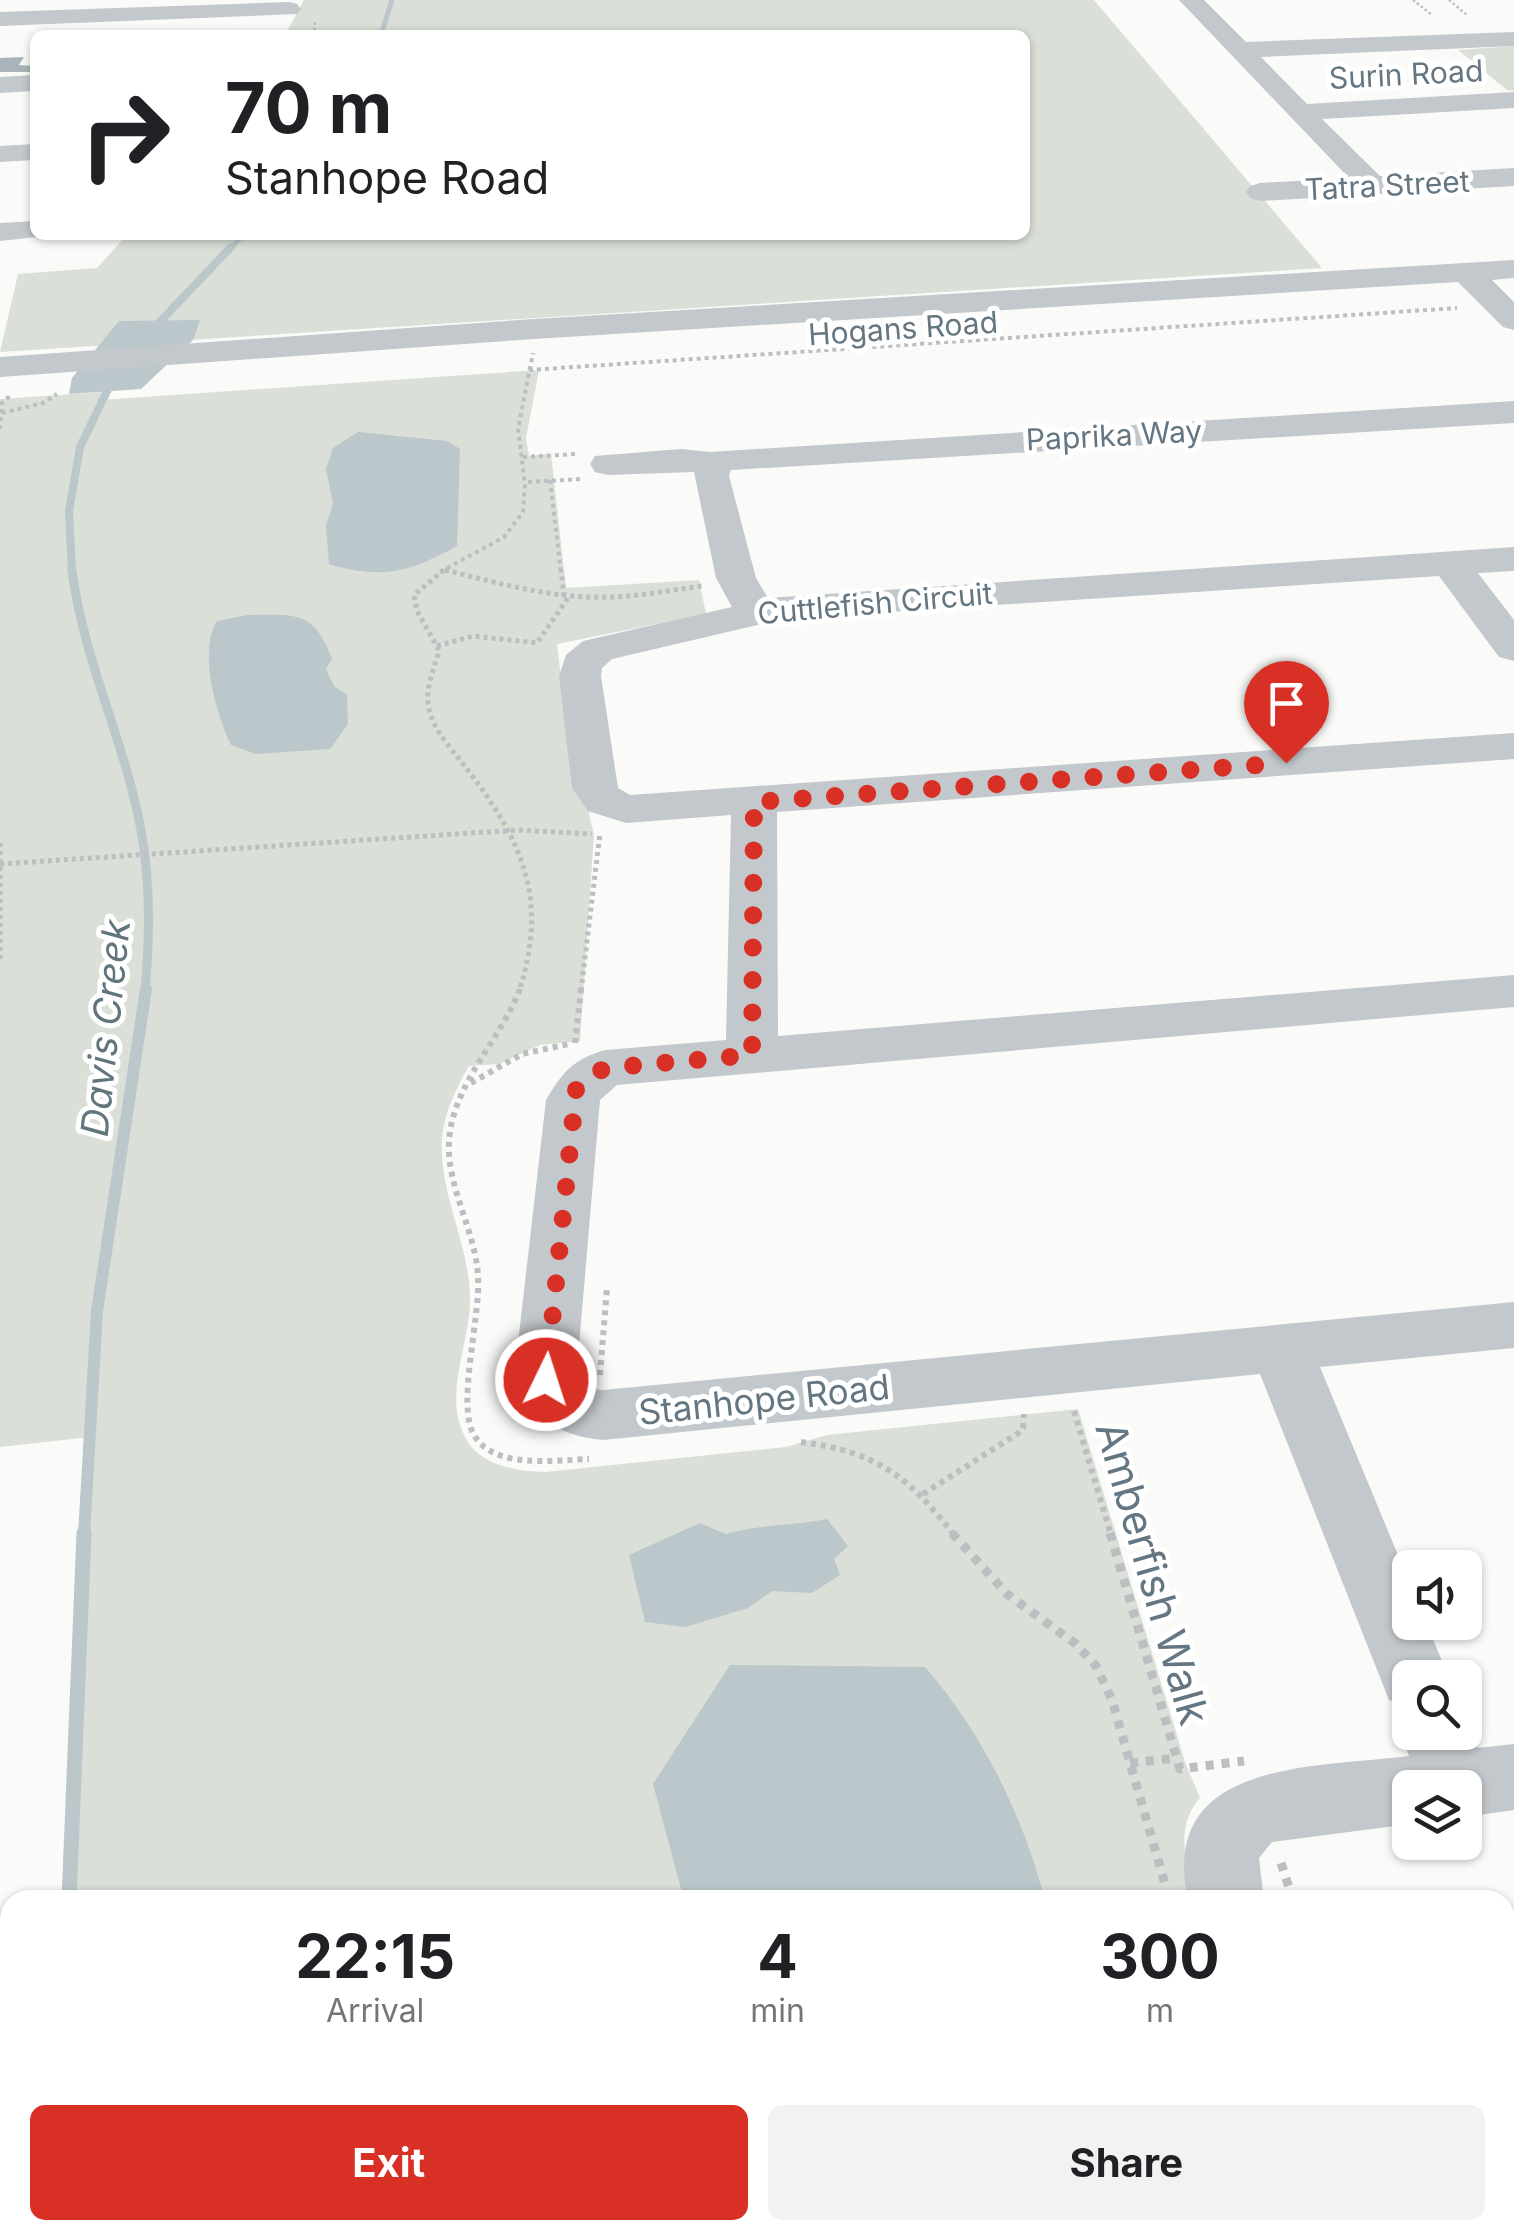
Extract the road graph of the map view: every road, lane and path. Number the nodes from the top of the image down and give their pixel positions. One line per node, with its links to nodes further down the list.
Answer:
1 (1191, 0): 9 (street)
2 (292, 4): 4 (street); 5 (street)
3 (1445, 12): 7 (street)
4 (4, 18)
5 (278, 30)
6 (1514, 39): 7 (street)
7 (1482, 40): 8 (street)
8 (1429, 43): 9 (street); 12 (street)
9 (1240, 50): 13 (street)
10 (30, 83): 11 (street)
11 (0, 85)
12 (1506, 101): 13 (street, Surin Road)
13 (1300, 112): 17 (street)
14 (30, 152): 15 (street)
15 (0, 154)
16 (1514, 177): 17 (street, Tatra Street)
17 (1372, 186): 18 (street, Tatra Street)
18 (1260, 192)
19 (30, 230): 20 (street)
20 (0, 232)
21 (1514, 270): 22 (street, Hogans Road)
22 (1466, 272): 23 (street, Hogans Road); 26 (street)
23 (1251, 292): 24 (street); 27 (street, Hogans Road)
24 (1351, 298)
25 (1473, 304): 28 (path)
26 (1514, 320)
27 (537, 345): 28 (path); 29 (street, Hogans Road)
28 (529, 370): 37 (path)
29 (16, 375): 31 (path)
30 (1514, 412): 33 (street, Paprika Way)
31 (0, 429)
32 (608, 464): 33 (street, Paprika Way)
33 (715, 464): 40 (street)
34 (550, 480): 39 (path)
35 (1514, 559): 36 (street, Cuttlefish Circuit)
36 (1450, 564): 40 (street, Cuttlefish Circuit); 42 (street)
37 (445, 570): 39 (path); 41 (path)
38 (703, 586): 39 (path)
39 (564, 595): 41 (path)
40 (758, 611): 45 (street, Cuttlefish Circuit)
41 (437, 646): 46 (path)
42 (1514, 648)
43 (1514, 746): 44 (street, Cuttlefish Circuit)
44 (754, 802): 45 (street, Cuttlefish Circuit); 52 (street)
45 (641, 810): 47 (path)
46 (508, 831): 47 (path); 49 (path); 53 (path)
47 (598, 833): 53 (path)
48 (0, 844): 49 (path)
49 (2, 864): 50 (path)
50 (0, 960)
51 (1514, 991): 52 (street, Stanhope Road)
52 (752, 1055): 56 (street, Stanhope Road)
53 (466, 1086): 61 (path)
54 (607, 1282): 57 (path)
55 (1514, 1325): 56 (street, Stanhope Road)
56 (1280, 1348): 63 (street)
57 (620, 1378)
58 (1072, 1406): 64 (path, Amberfish Walk)
59 (1024, 1410): 62 (path)
60 (788, 1442): 62 (path)
61 (606, 1457)
62 (923, 1494): 66 (path)
63 (1407, 1660)
64 (1176, 1758): 65 (path); 66 (path)
65 (1247, 1760)
66 (1130, 1762): 69 (path)
67 (1392, 1785): 70 (street)
68 (1298, 1858): 71 (path)
69 (1167, 1890)
70 (1223, 1890)
71 (1290, 1890)

